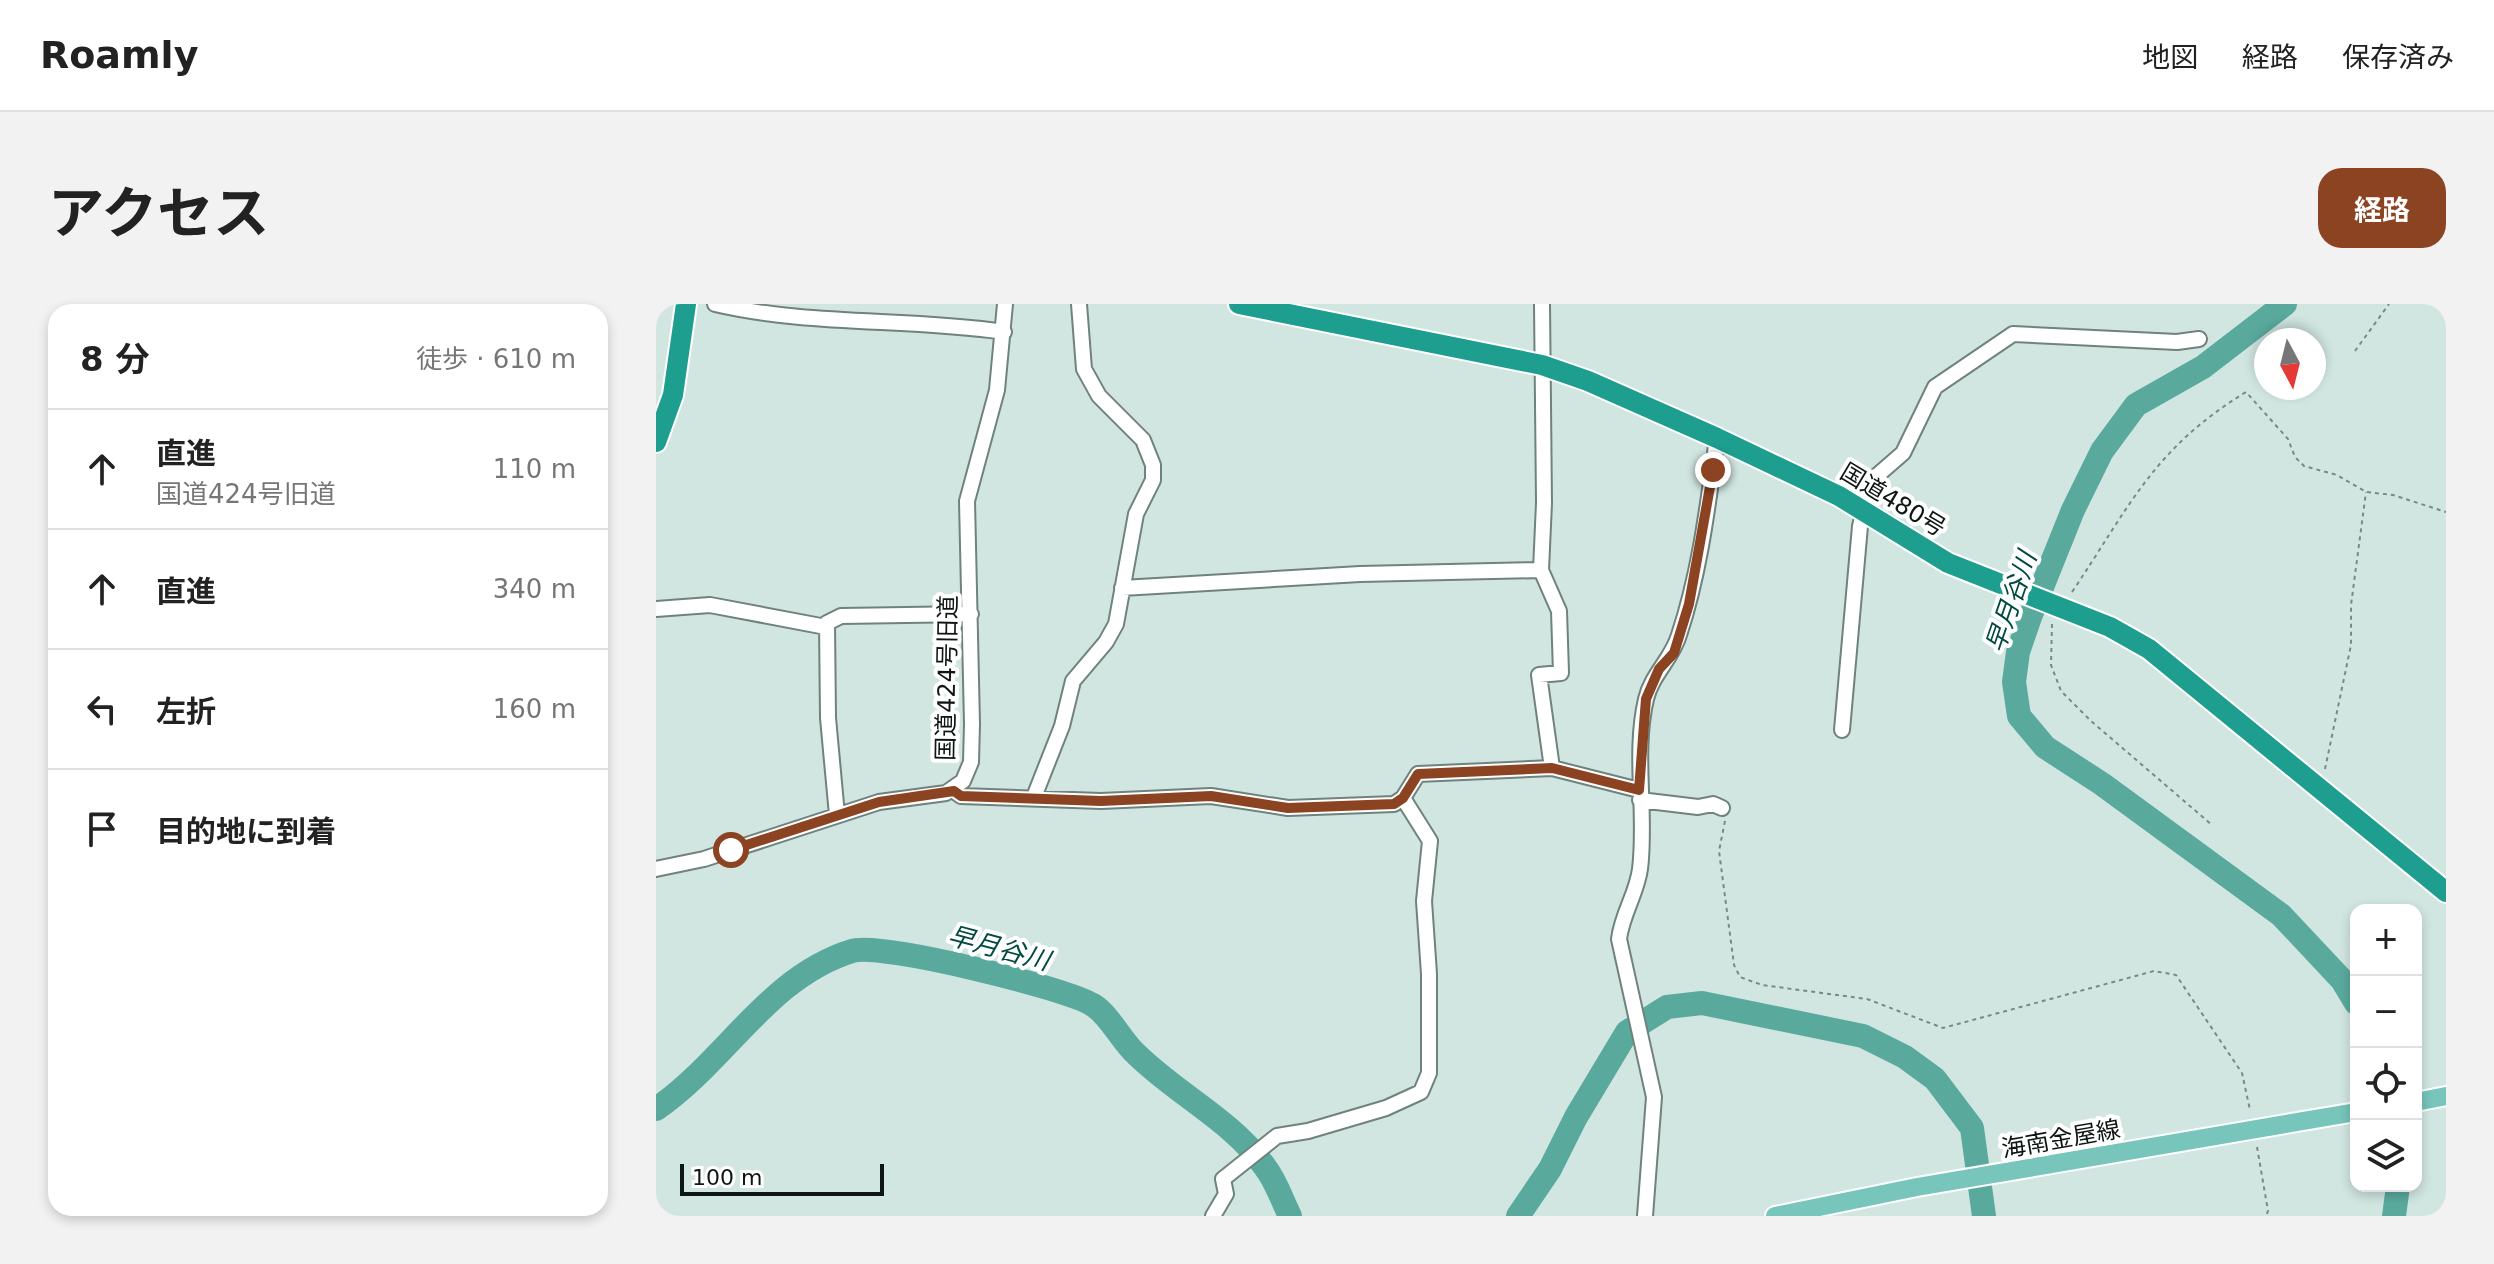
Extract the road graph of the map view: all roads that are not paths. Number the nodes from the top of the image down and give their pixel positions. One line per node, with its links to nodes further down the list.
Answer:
1 (686, 304): 11 (highway)
2 (1005, 304): 7 (street, 国道424号旧道)
3 (1079, 304): 14 (street)
4 (1239, 304): 9 (highway, 国道480号)
5 (1542, 304): 9 (street)
6 (721, 306): 7 (street)
7 (1004, 332): 16 (street, 国道424号旧道)
8 (2199, 339): 12 (street)
9 (1542, 365): 10 (highway, 国道480号); 13 (street)
10 (1717, 438): 12 (highway, 国道480号); 21 (street)
11 (656, 442)
12 (1864, 511): 18 (street); 27 (highway, 国道480号)
13 (1541, 570): 14 (street); 19 (street)
14 (1122, 588): 22 (street)
15 (656, 609): 17 (street)
16 (971, 614): 17 (street); 20 (street, 国道424号旧道)
17 (826, 627): 25 (street)
18 (1842, 730)
19 (1552, 768): 21 (street); 23 (street)
20 (954, 791): 22 (street); 25 (street, 国道424号旧道)
21 (1639, 795): 24 (street); 32 (street)
22 (1034, 797): 23 (street)
23 (1403, 798): 31 (street)
24 (1722, 808)
25 (837, 815): 26 (street, 国道424号旧道)
26 (656, 869)
27 (2446, 892)
28 (2446, 1096): 29 (main road)
29 (2422, 1101)
30 (2350, 1113): 33 (main road, 海南金屋線)
31 (1213, 1216)
32 (1645, 1216)
33 (1775, 1216)

